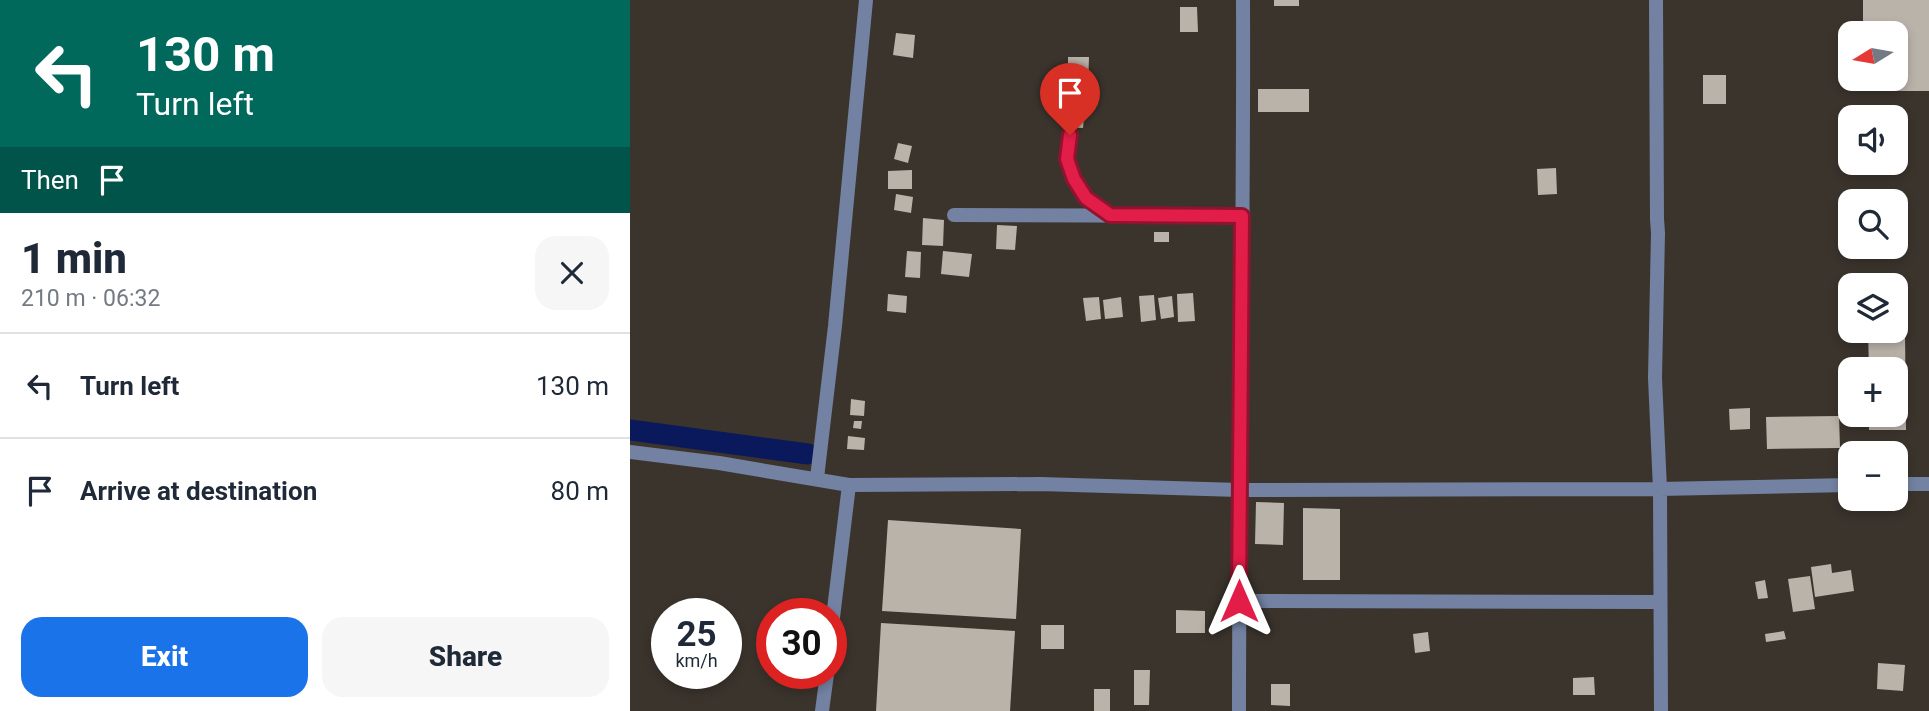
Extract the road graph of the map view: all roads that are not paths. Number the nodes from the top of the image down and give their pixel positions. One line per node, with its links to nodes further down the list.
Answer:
1 (866, 0): 9 (street)
2 (1243, 0): 7 (street)
3 (1656, 0): 14 (street)
4 (1070, 135): 6 (street)
5 (954, 215): 6 (street)
6 (1110, 215): 7 (street)
7 (1242, 216): 15 (street)
8 (630, 452): 9 (street)
9 (817, 478): 12 (street)
10 (1908, 484): 11 (street)
11 (1929, 484)
12 (849, 485): 15 (street); 16 (street)
13 (1838, 485): 14 (street)
14 (1660, 489): 15 (street); 18 (street)
15 (1239, 490): 17 (street)
16 (835, 598)
17 (1239, 601): 18 (street); 21 (street)
18 (1660, 602): 22 (street)
19 (825, 689): 20 (street)
20 (822, 711)
21 (1239, 711)
22 (1661, 711)

